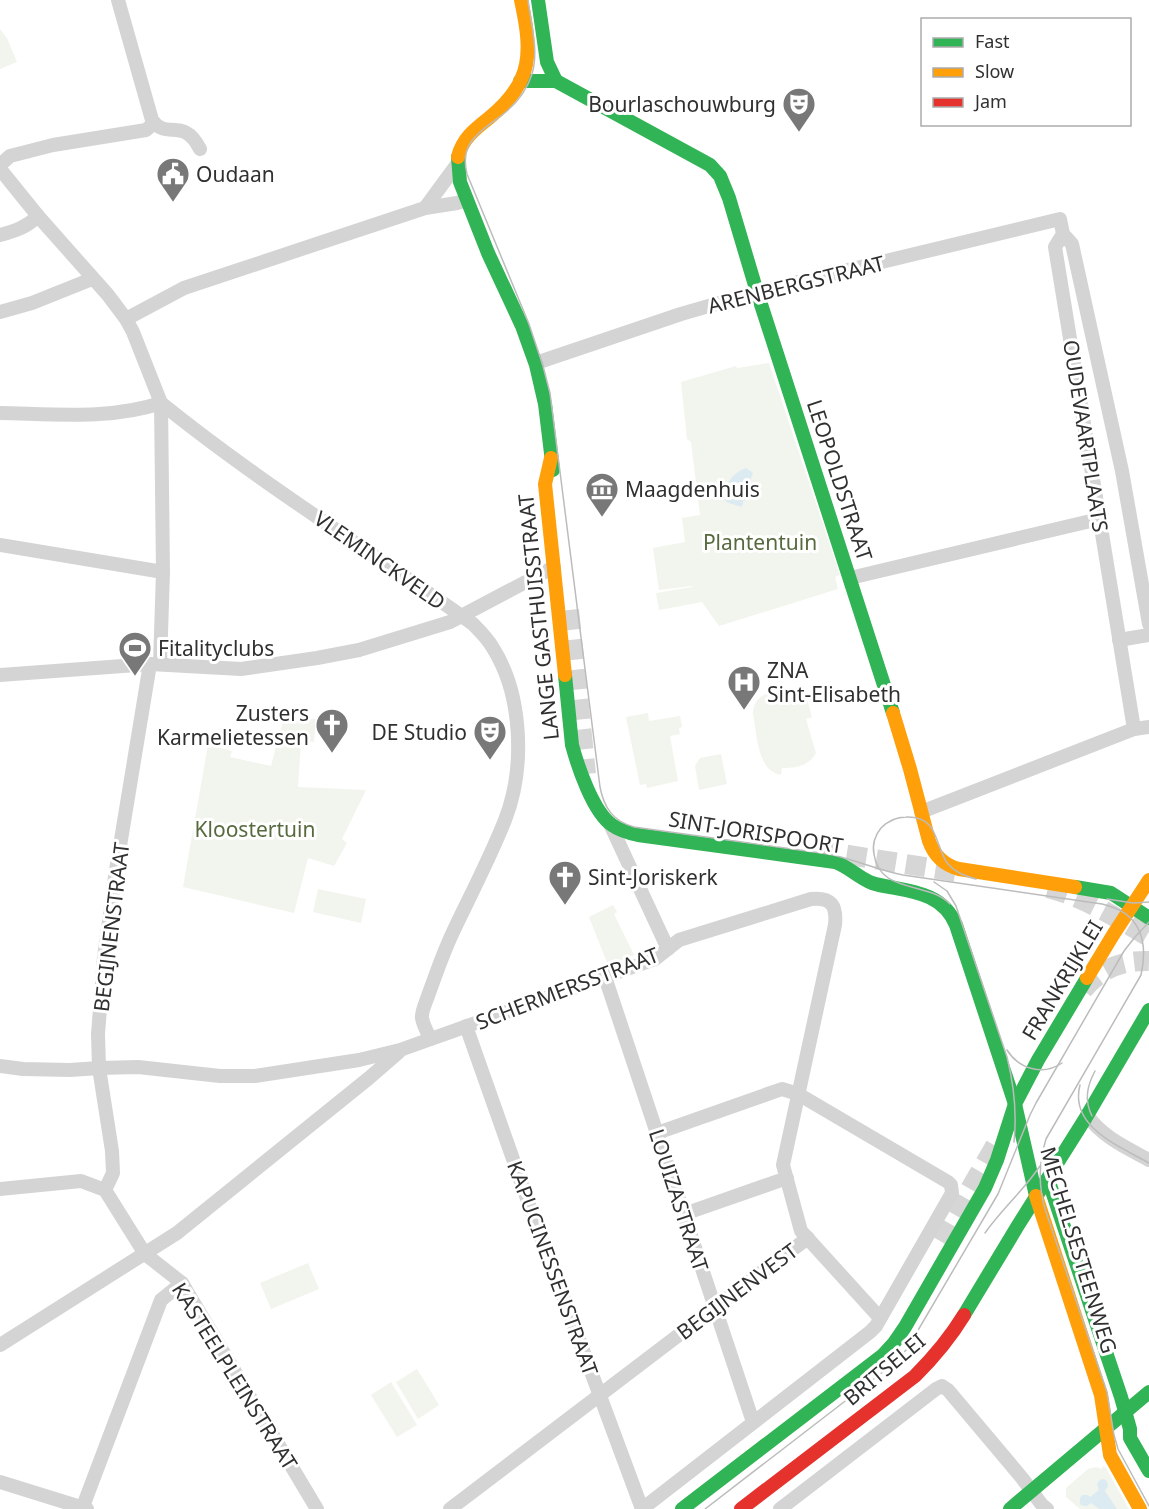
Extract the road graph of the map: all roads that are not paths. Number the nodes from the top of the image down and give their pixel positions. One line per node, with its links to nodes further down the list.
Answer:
1 (118, 0): 6 (street)
2 (521, 0): 5 (street)
3 (538, 0): 4 (street)
4 (553, 76): 5 (street); 17 (street, LEOPOLDSTRAAT)
5 (520, 81): 8 (street)
6 (154, 123): 7 (street); 9 (street)
7 (200, 149)
8 (458, 163): 10 (street, LANGE GASTHUISSTRAAT); 11 (street)
9 (0, 167): 12 (street)
10 (467, 200): 11 (street); 20 (street, LANGE GASTHUISSTRAAT)
11 (425, 208): 19 (street)
12 (38, 216): 15 (street); 16 (street)
13 (1060, 219): 14 (street, OUDEVAARTPLAATS); 17 (street, ARENBERGSTRAAT)
14 (1063, 234): 24 (street, OUDEVAARTPLAATS); 31 (street, OUDEVAARTPLAATS)
15 (0, 235)
16 (93, 279): 18 (street); 19 (street)
17 (757, 292): 20 (street, ARENBERGSTRAAT); 28 (street, LEOPOLDSTRAAT)
18 (0, 312)
19 (126, 319): 21 (street)
20 (536, 363): 23 (street, LANGE GASTHUISSTRAAT)
21 (161, 403): 22 (street); 27 (street, BEGIJNENSTRAAT); 30 (street, VLEMINCKVELD)
22 (0, 413)
23 (551, 459): 26 (street, LANGE GASTHUISSTRAAT); 29 (street)
24 (1099, 519): 28 (street); 33 (street, OUDEVAARTPLAATS)
25 (0, 545): 27 (street)
26 (554, 567): 30 (street); 39 (street, LANGE GASTHUISSTRAAT)
27 (163, 572): 34 (street, BEGIJNENSTRAAT)
28 (850, 578): 38 (street, LEOPOLDSTRAAT)
29 (569, 610)
30 (461, 616): 34 (street); 49 (street, VLEMINCKVELD)
31 (1149, 624)
32 (1149, 635): 33 (street)
33 (1119, 640): 37 (street, OUDEVAARTPLAATS)
34 (155, 664): 35 (street); 52 (street, BEGIJNENSTRAAT)
35 (0, 675)
36 (1149, 727): 37 (street)
37 (1134, 729): 38 (street)
38 (921, 812): 43 (street, LEOPOLDSTRAAT)
39 (610, 824): 41 (street, SINT-JORISPOORT); 45 (street)
40 (1149, 880): 43 (street, FRANKRIJKLEI)
41 (928, 897): 54 (street, MECHELSESTEENWEG)
42 (833, 905): 45 (street, SCHERMERSSTRAAT); 53 (street, BEGIJNENVEST)
43 (1131, 906): 44 (street); 54 (street, FRANKRIJKLEI)
44 (1149, 918)
45 (668, 949): 46 (street, SCHERMERSSTRAAT)
46 (605, 977): 48 (street, SCHERMERSSTRAAT); 56 (street, LOUIZASTRAAT)
47 (1149, 1011): 55 (street)
48 (466, 1026): 49 (street, SCHERMERSSTRAAT); 74 (street, KAPUCINESSENSTRAAT)
49 (430, 1039): 50 (street, SCHERMERSSTRAAT)
50 (400, 1050): 52 (street, SCHERMERSSTRAAT); 68 (street)
51 (0, 1066): 52 (street, SCHERMERSSTRAAT)
52 (99, 1068): 61 (street, BEGIJNENSTRAAT)
53 (798, 1094): 56 (street); 58 (street, BEGIJNENVEST); 65 (street, BRITSELEI)
54 (1015, 1104): 62 (street, MECHELSESTEENWEG); 63 (street, BRITSELEI)
55 (1087, 1115): 57 (street); 59 (street)
56 (657, 1133): 64 (street, LOUIZASTRAAT)
57 (1149, 1160)
58 (787, 1178): 64 (street); 66 (street, BEGIJNENVEST)
59 (1048, 1179): 62 (street); 76 (street, MECHELSESTEENWEG)
60 (0, 1189): 61 (street)
61 (105, 1190): 68 (street, KASTEELPLEINSTRAAT)
62 (1036, 1197): 78 (street, MECHELSESTEENWEG); 88 (street, BRITSELEI)
63 (970, 1213): 65 (street); 75 (street, BRITSELEI)
64 (684, 1214): 70 (street, LOUIZASTRAAT)
65 (938, 1220): 71 (street, BRITSELEI)
66 (808, 1238): 70 (street, BEGIJNENVEST); 71 (street)
67 (940, 1241): 75 (street)
68 (145, 1254): 69 (street, KASTEELPLEINSTRAAT); 72 (street)
69 (177, 1288): 83 (street); 84 (street, KASTEELPLEINSTRAAT)
70 (715, 1308): 74 (street, BEGIJNENVEST); 77 (street, LOUIZASTRAAT)
71 (880, 1318): 77 (street, BRITSELEI)
72 (0, 1345)
73 (1149, 1392): 76 (street)
74 (599, 1395): 85 (street, BEGIJNENVEST); 86 (street, KAPUCINESSENSTRAAT)
75 (807, 1413): 87 (street, BRITSELEI)
76 (1125, 1413): 78 (street); 79 (street, MECHELSESTEENWEG)
77 (753, 1422): 86 (street, BRITSELEI)
78 (1106, 1429): 81 (street); 92 (street, MECHELSESTEENWEG)
79 (1149, 1471)
80 (0, 1482): 83 (street)
81 (1032, 1491): 82 (street); 90 (street); 91 (street)
82 (797, 1504): 89 (street)
83 (84, 1509)
84 (317, 1509)
85 (450, 1509)
86 (642, 1509)
87 (682, 1509)
88 (741, 1509)
89 (780, 1509)
90 (1010, 1509)
91 (1047, 1509)
92 (1140, 1509)

